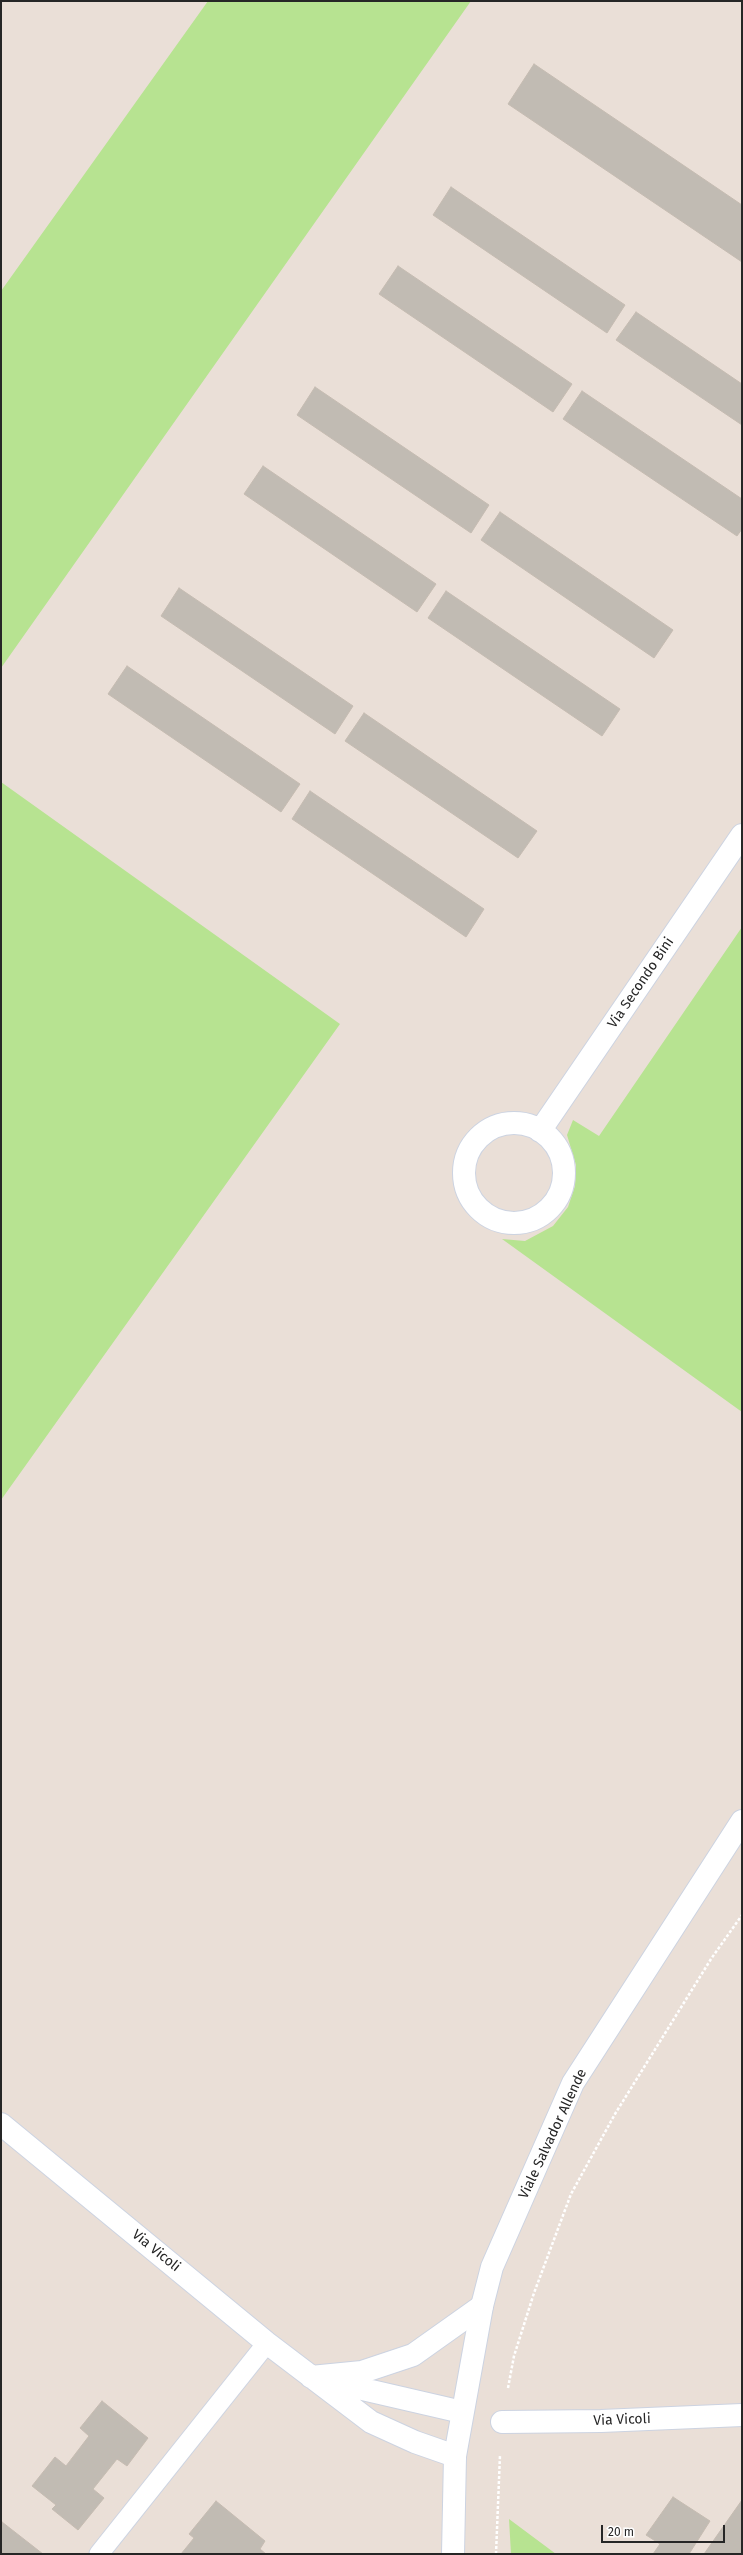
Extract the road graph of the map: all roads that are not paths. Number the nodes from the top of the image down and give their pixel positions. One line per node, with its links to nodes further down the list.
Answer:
1 (742, 835): 2 (street, Via Secondo Bini)
2 (540, 1131): 2 (street)
3 (742, 1821): 5 (street, Viale Salvador Allende)
4 (1, 2124): 6 (street, Via Vicoli)
5 (482, 2306): 7 (street); 8 (street, Viale Salvador Allende)
6 (268, 2343): 7 (street, Via Vicoli); 12 (lane)
7 (311, 2377): 8 (street, Via Vicoli); 11 (street, Via Vicoli)
8 (462, 2412): 11 (street, Viale Salvador Allende)
9 (742, 2414): 10 (street, Via Vicoli)
10 (502, 2422)
11 (455, 2456): 13 (street, Viale Salvador Allende)
12 (99, 2554)
13 (453, 2554)

